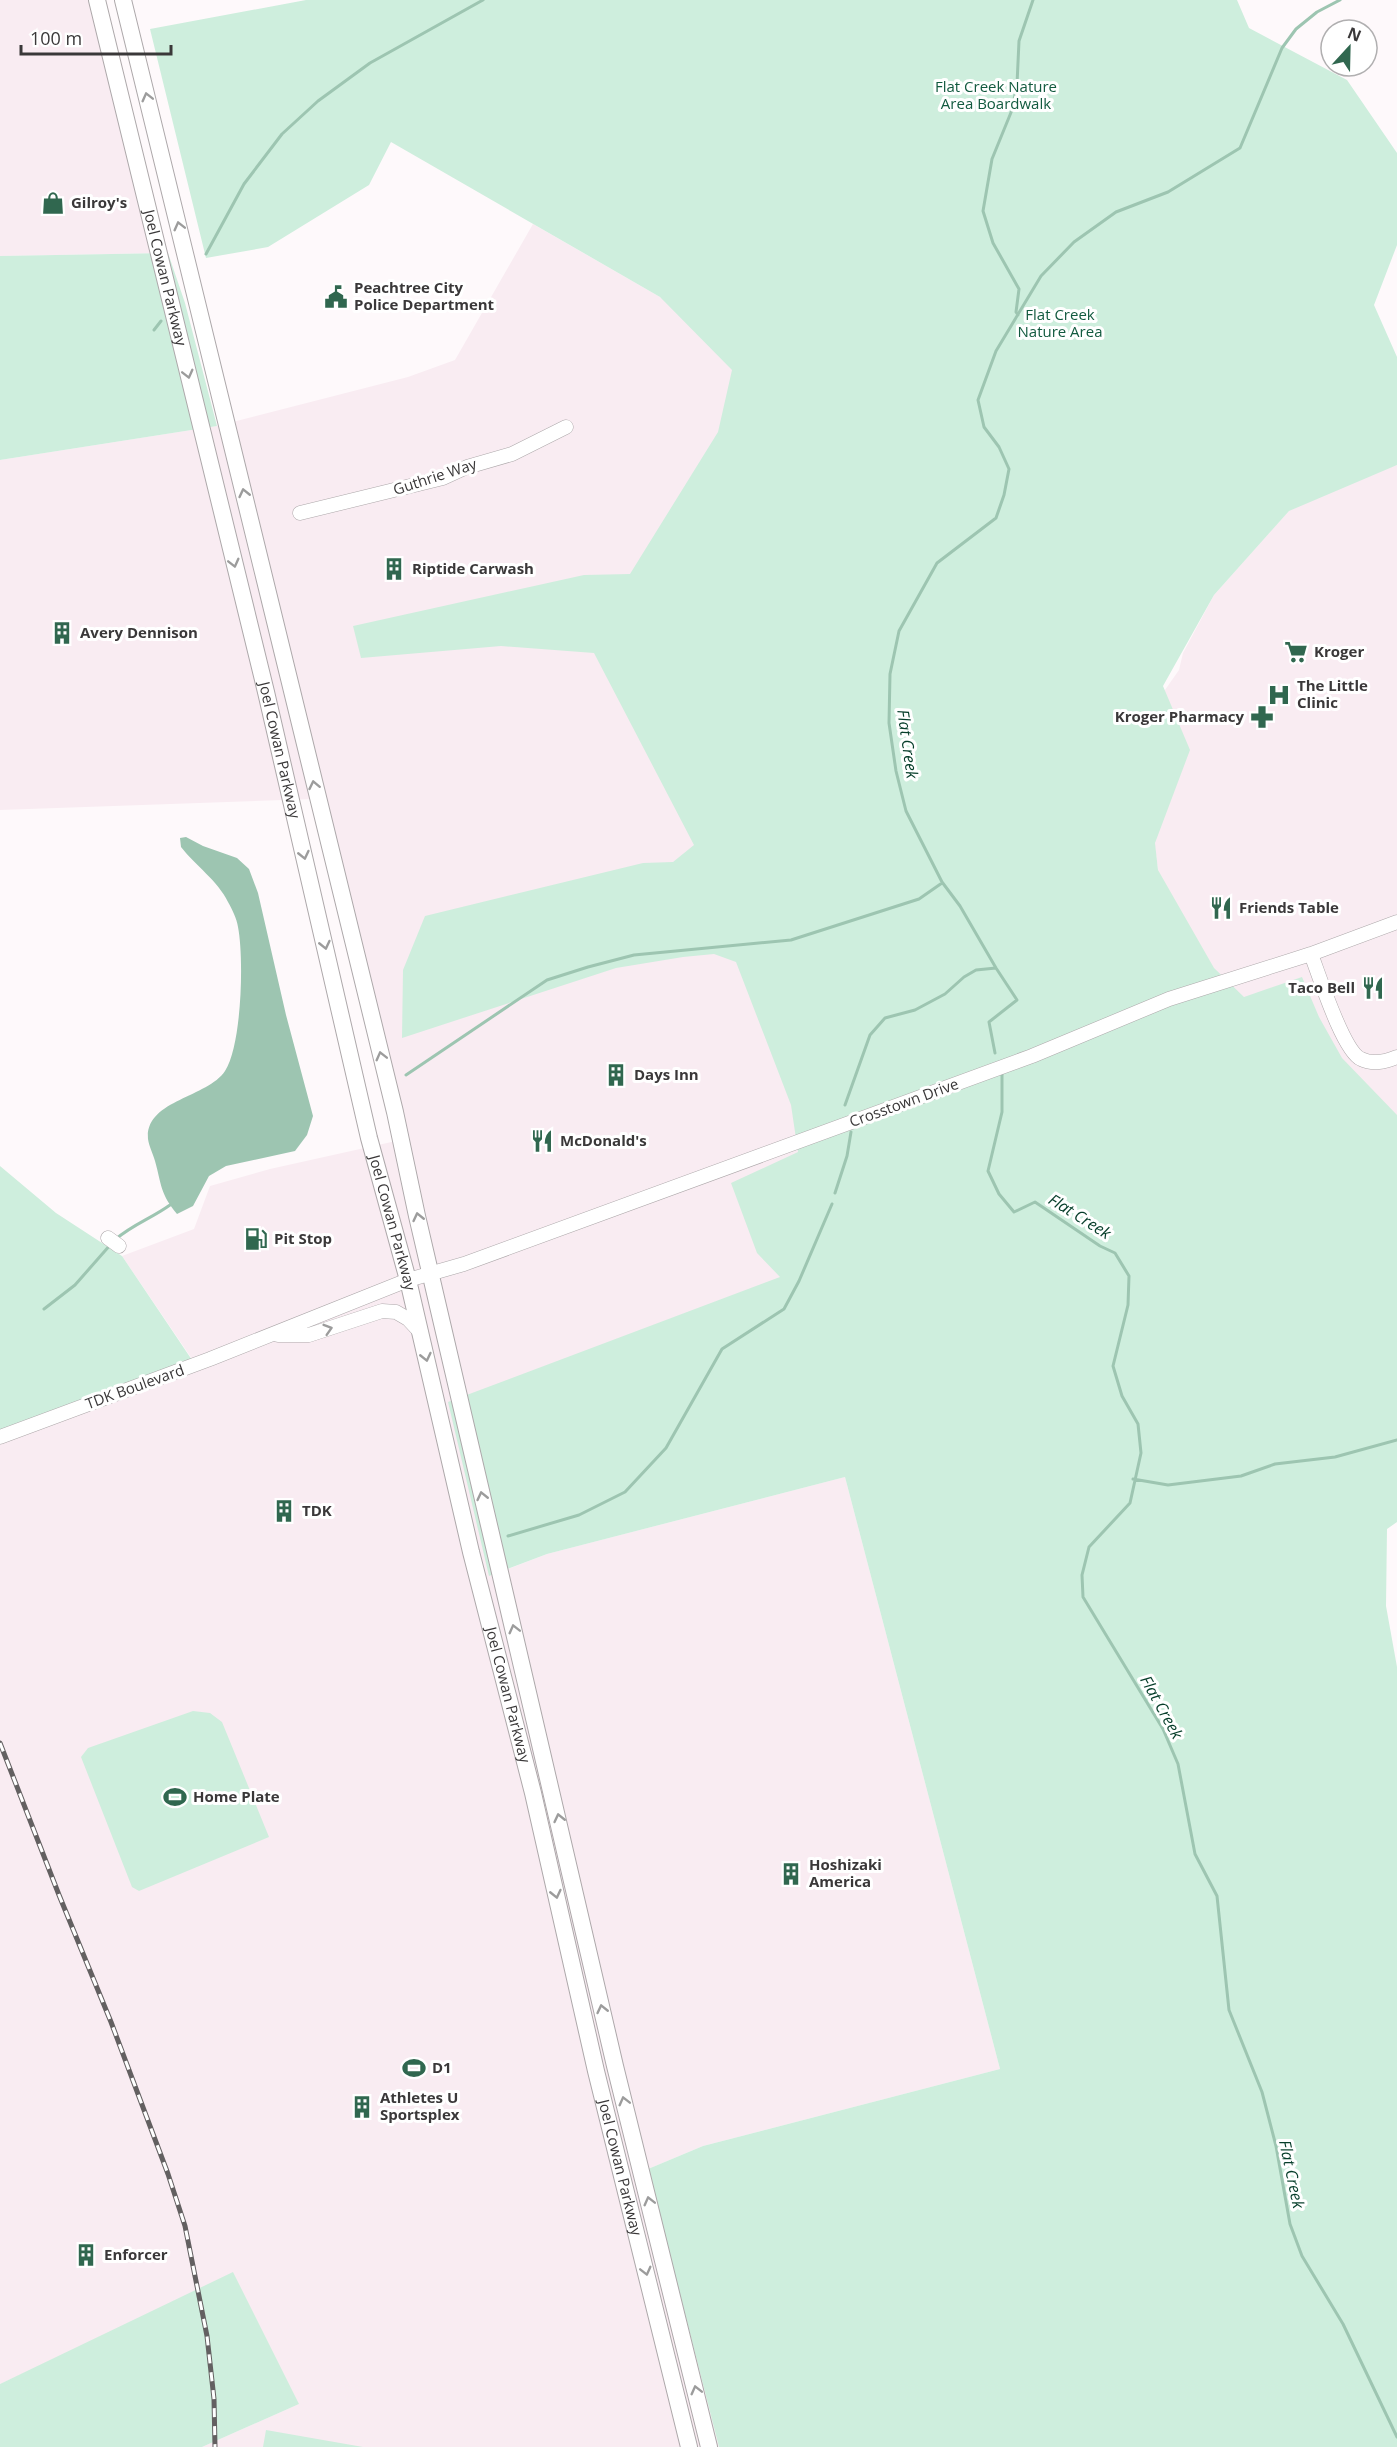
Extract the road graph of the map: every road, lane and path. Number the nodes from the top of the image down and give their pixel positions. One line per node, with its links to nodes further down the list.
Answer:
1 (97, 0): 9 (main road, Joel Cowan Parkway, one-way to 9)
2 (123, 0): 8 (main road, Joel Cowan Parkway, one-way to 2)
3 (566, 428): 4 (street, Guthrie Way)
4 (300, 513)
5 (1397, 922): 6 (street, Crosstown Drive)
6 (1311, 954): 7 (street); 8 (street, Crosstown Drive)
7 (1397, 1057)
8 (431, 1274): 9 (street, Crosstown Drive); 13 (main road, Joel Cowan Parkway, one-way to 8)
9 (408, 1280): 10 (main road, Joel Cowan Parkway); 11 (street, TDK Boulevard)
10 (421, 1333): 11 (street, TDK Boulevard, one-way to 10); 14 (main road, Joel Cowan Parkway, one-way to 14)
11 (270, 1335): 12 (street, TDK Boulevard)
12 (0, 1437)
13 (615, 2066): 14 (street); 16 (main road, Joel Cowan Parkway, one-way to 13)
14 (596, 2072): 15 (main road, Joel Cowan Parkway, one-way to 15)
15 (689, 2447)
16 (709, 2447)

